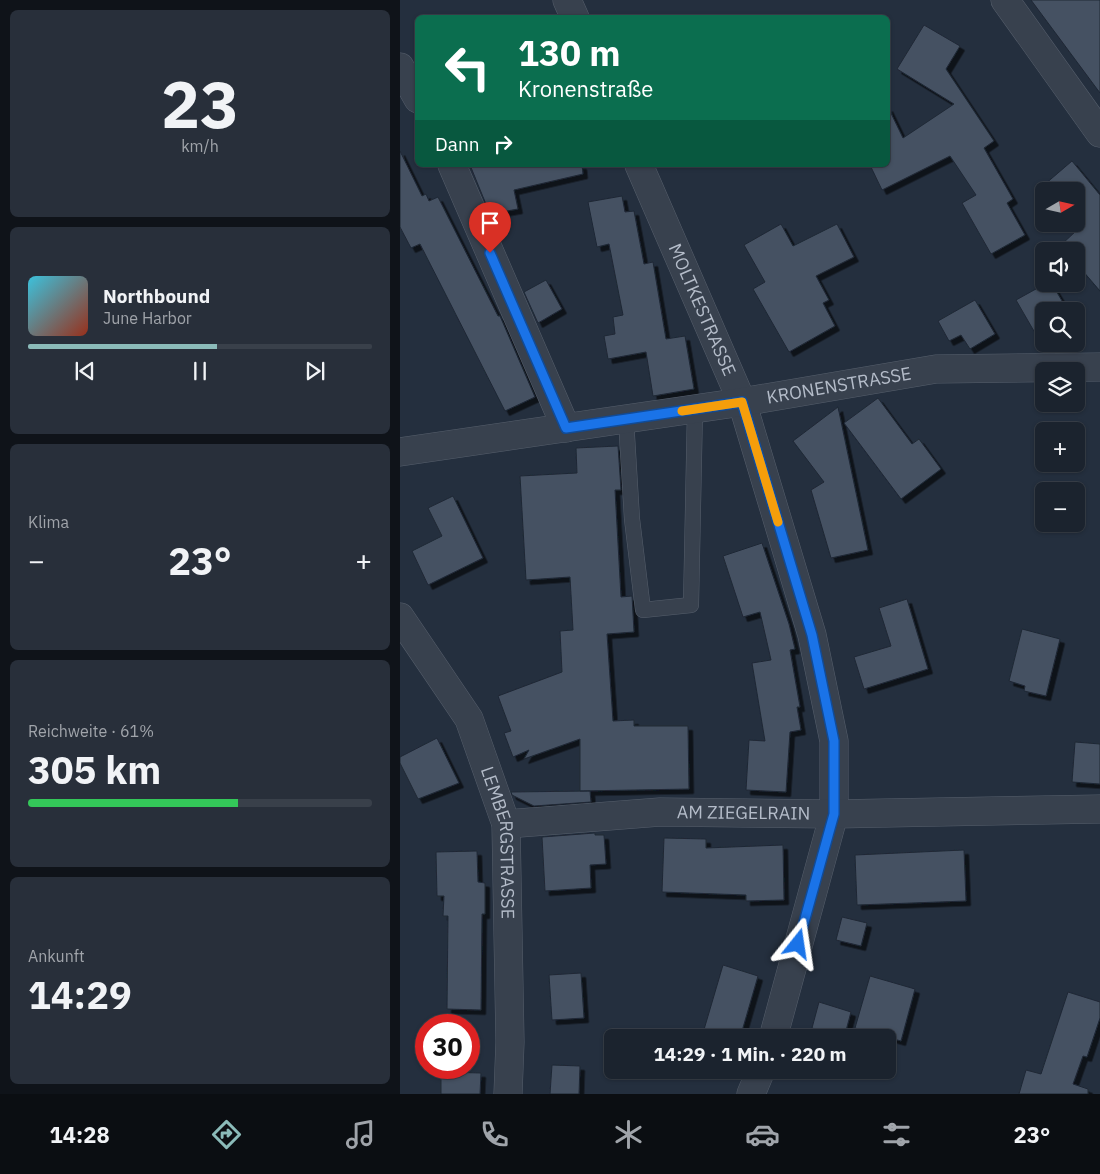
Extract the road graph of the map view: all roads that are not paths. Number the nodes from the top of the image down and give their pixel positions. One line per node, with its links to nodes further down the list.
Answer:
1 (567, 0): 3 (street)
2 (1005, 0): 6 (street)
3 (574, 15)
4 (400, 67): 5 (street)
5 (415, 94)
6 (1100, 133)
7 (453, 167): 13 (street)
8 (640, 167): 10 (street, MOLTKESTRASSE)
9 (1100, 367): 10 (street, KRONENSTRASSE)
10 (742, 402): 11 (street, KRONENSTRASSE); 17 (street, MOLTKESTRASSE)
11 (695, 409): 12 (street, KRONENSTRASSE); 12 (lane)
12 (626, 419): 13 (street, KRONENSTRASSE)
13 (566, 428): 14 (street, KRONENSTRASSE)
14 (400, 452)
15 (400, 617): 18 (street, LEMBERGSTRASSE)
16 (1100, 808): 17 (street, AM ZIEGELRAIN)
17 (834, 814): 18 (street, AM ZIEGELRAIN); 19 (street, MOLTKESTRASSE)
18 (506, 824): 21 (street, LEMBERGSTRASSE)
19 (775, 1029)
20 (757, 1079): 22 (street)
21 (508, 1094)
22 (751, 1094)

